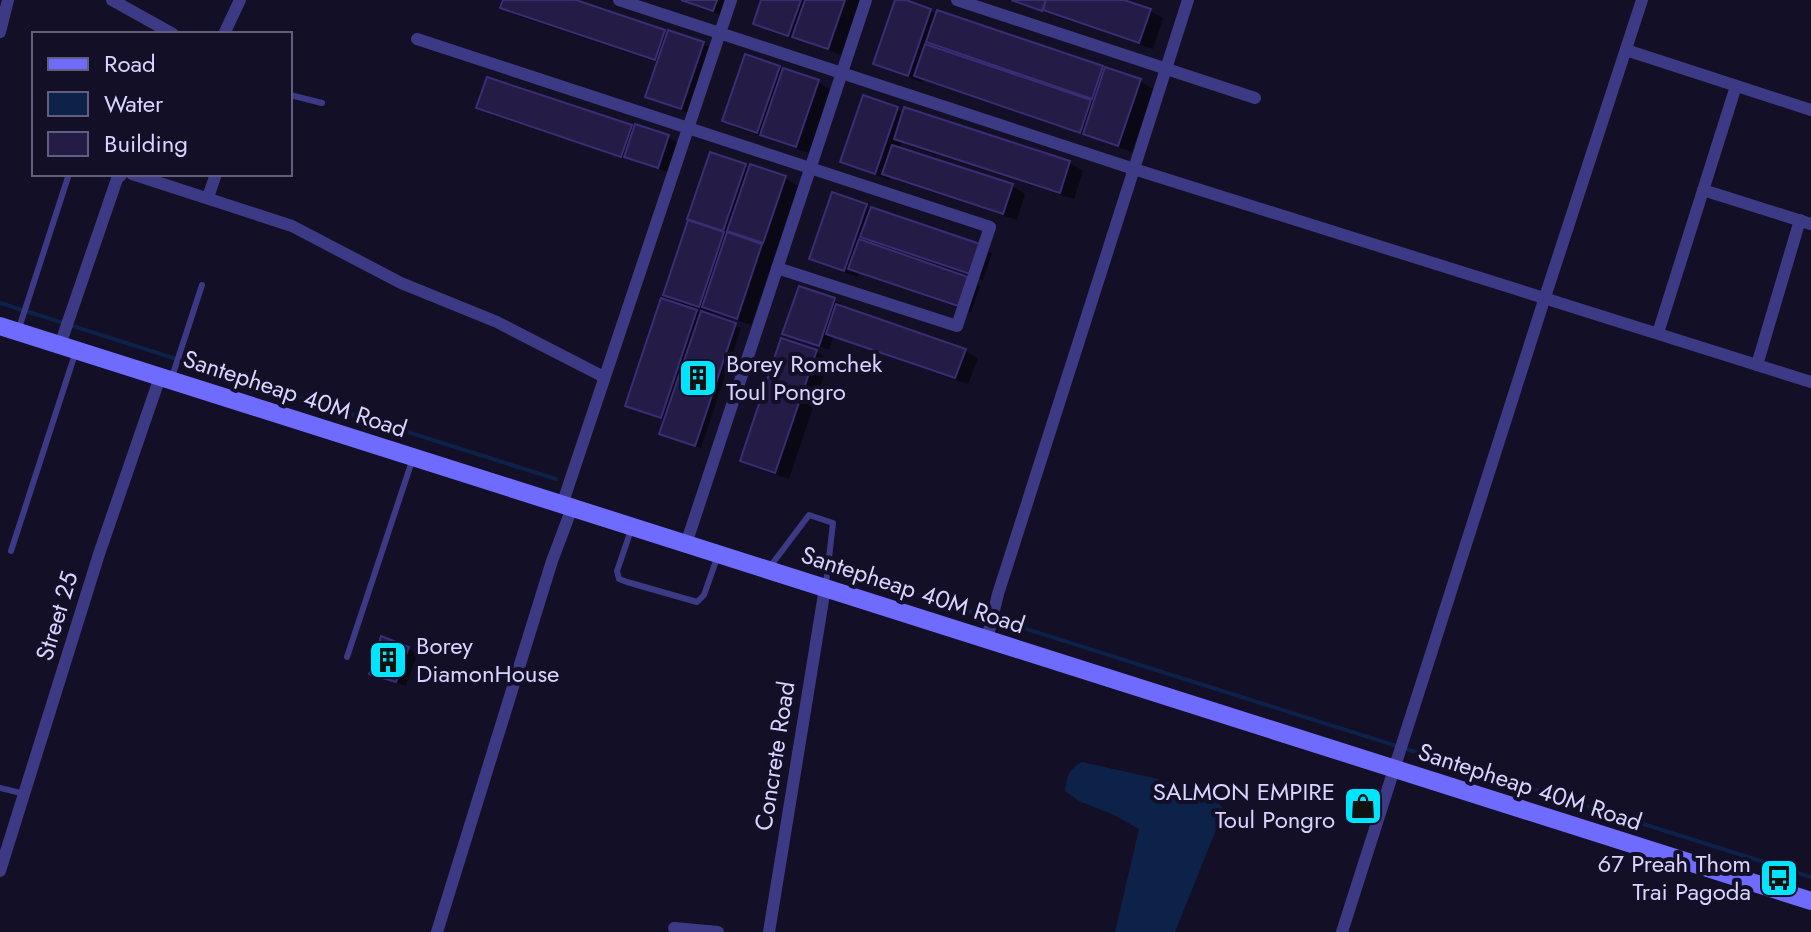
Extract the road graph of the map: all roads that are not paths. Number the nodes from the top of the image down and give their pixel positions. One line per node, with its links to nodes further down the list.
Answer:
1 (8, 0): 10 (street)
2 (112, 0): 11 (street)
3 (240, 0): 12 (street)
4 (619, 0): 13 (street)
5 (731, 0): 13 (street)
6 (866, 0): 17 (street)
7 (957, 0): 16 (street)
8 (1188, 0): 16 (street)
9 (1642, 0): 15 (street)
10 (0, 32)
11 (169, 32)
12 (225, 32)
13 (720, 33): 17 (street); 23 (street)
14 (417, 39): 23 (street)
15 (1626, 50): 18 (street); 35 (street)
16 (1166, 68): 20 (street); 25 (street)
17 (842, 73): 24 (street); 25 (street)
18 (1736, 86): 22 (street); 30 (street)
19 (292, 96): 21 (lane)
20 (1255, 98)
21 (322, 103)
22 (1811, 110)
23 (688, 127): 24 (street); 41 (street)
24 (810, 168): 33 (street); 33 (street)
25 (1134, 169): 35 (street); 51 (street)
26 (68, 176): 36 (lane)
27 (120, 176): 38 (street)
28 (139, 176): 31 (street)
29 (215, 176): 31 (street)
30 (1703, 190): 32 (street); 37 (street)
31 (208, 197): 41 (street)
32 (1805, 222): 39 (street)
33 (777, 268): 46 (street)
34 (202, 285): 40 (lane)
35 (1545, 297): 37 (street); 53 (street)
36 (13, 326): 38 (main road, Santepheap 40M Road)
37 (1658, 333): 39 (street)
38 (67, 343): 40 (main road, Santepheap 40M Road); 47 (lane)
39 (1757, 365): 42 (street)
40 (168, 377): 43 (main road, Santepheap 40M Road); 55 (street, Street 25)
41 (604, 377): 44 (street)
42 (1811, 382)
43 (413, 457): 44 (main road, Santepheap 40M Road); 52 (lane)
44 (567, 506): 45 (main road, Santepheap 40M Road); 60 (street)
45 (632, 527): 46 (main road, Santepheap 40M Road); 48 (lane)
46 (686, 544): 48 (main road, Santepheap 40M Road)
47 (11, 551)
48 (718, 554): 49 (main road, Santepheap 40M Road)
49 (768, 570): 50 (main road, Santepheap 40M Road); 50 (lane)
50 (825, 588): 51 (main road, Santepheap 40M Road); 62 (street, Concrete Road)
51 (989, 633): 53 (main road, Santepheap 40M Road)
52 (347, 657)
53 (1397, 762): 58 (main road, Santepheap 40M Road); 63 (street)
54 (0, 788): 55 (lane)
55 (25, 794): 56 (street, Street 25)
56 (5, 840): 57 (street, Street 25)
57 (0, 871)
58 (1811, 901)
59 (674, 928): 61 (street)
60 (437, 932)
61 (718, 932)
62 (769, 932)
63 (1342, 932)

